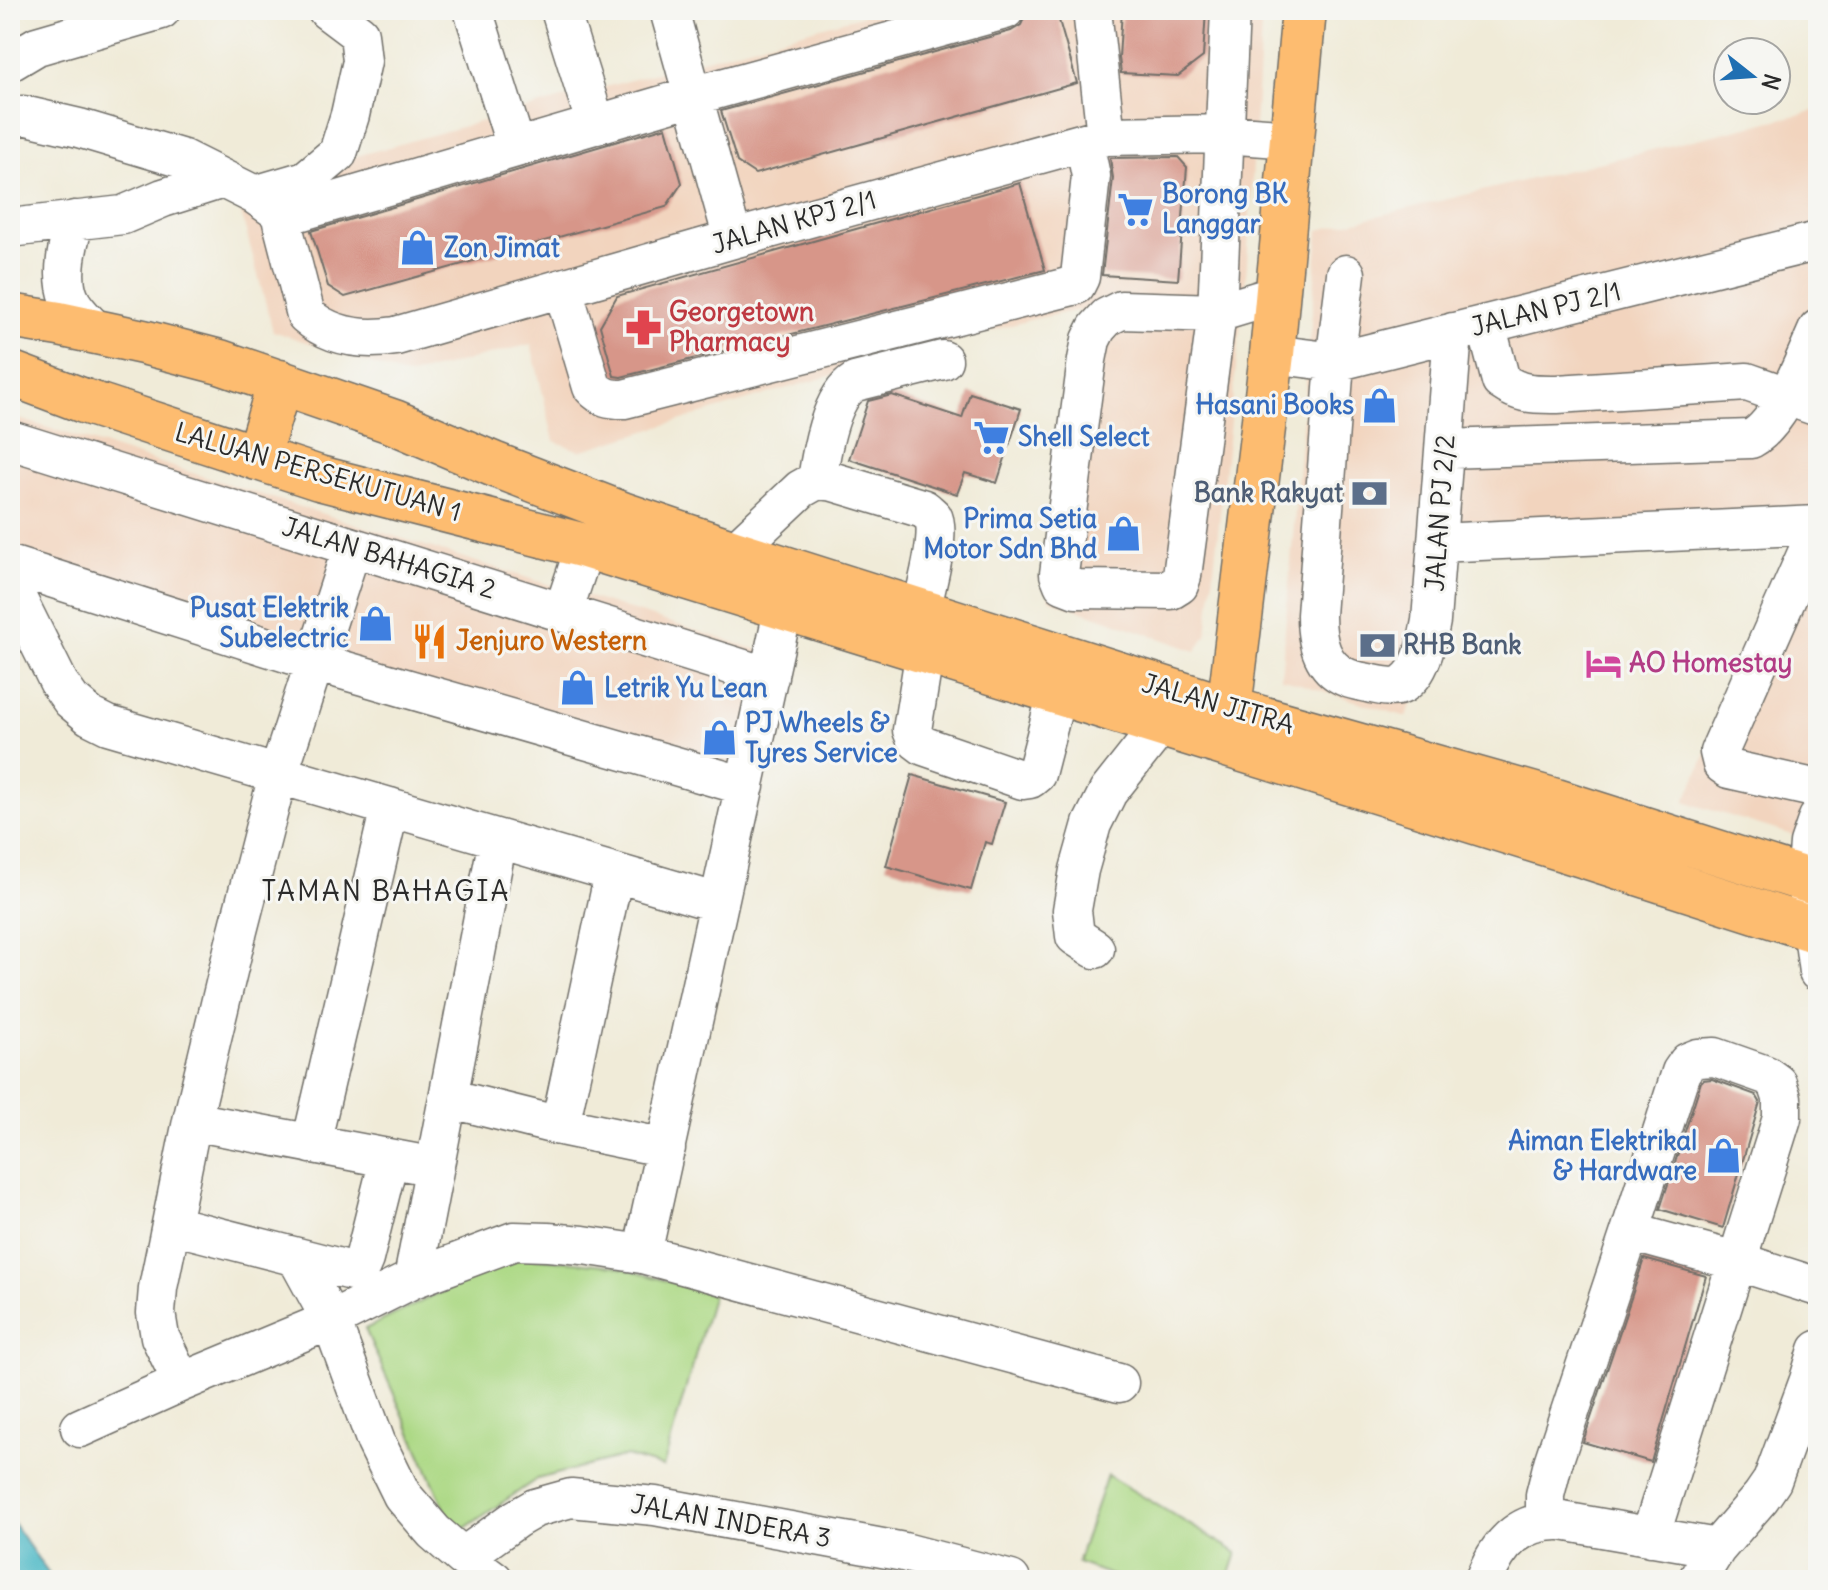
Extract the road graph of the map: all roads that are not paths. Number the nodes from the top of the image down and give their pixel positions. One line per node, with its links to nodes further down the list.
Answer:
1 (161, 10): 10 (street)
2 (327, 10): 18 (street)
3 (473, 10): 17 (street)
4 (560, 10): 13 (street)
5 (669, 10): 11 (street)
6 (1005, 10): 11 (street)
7 (1092, 10): 15 (street)
8 (1230, 10): 14 (street)
9 (1304, 10): 16 (main road)
10 (10, 62)
11 (693, 96): 13 (street); 22 (street)
12 (10, 120): 18 (street)
13 (596, 125): 17 (street)
14 (1224, 134): 15 (street, JALAN KPJ 2/1); 16 (street, JALAN KPJ 2/1); 27 (street)
15 (1095, 139): 22 (street, JALAN KPJ 2/1); 25 (street)
16 (1293, 139): 26 (main road)
17 (516, 147): 19 (street)
18 (239, 187): 19 (street); 20 (street)
19 (285, 216): 25 (street, JALAN KPJ 2/1)
20 (75, 220): 21 (street); 31 (street)
21 (10, 228)
22 (733, 239): 25 (street, JALAN KPJ 2/1)
23 (1818, 241): 29 (street, JALAN PJ 2/1)
24 (1346, 274): 34 (street, JALAN PJ 2/2)
25 (563, 289)
26 (1277, 295): 27 (street); 32 (main road)
27 (1217, 313): 27 (street)
28 (10, 316): 31 (main road)
29 (1470, 328): 34 (street, JALAN PJ 2/1); 37 (street); 39 (street, JALAN PJ 2/2)
30 (1818, 329): 37 (street)
31 (98, 333): 36 (main road)
32 (1272, 354): 34 (street, JALAN PJ 2/1); 56 (main road)
33 (943, 360): 41 (street)
34 (1335, 362): 43 (street, JALAN PJ 2/2)
35 (10, 373): 40 (main road, LALUAN PERSEKUTUAN 1)
36 (280, 382): 40 (main road); 46 (main road, JALAN JITRA)
37 (1803, 401): 39 (street)
38 (10, 440): 45 (street, JALAN BAHAGIA 2)
39 (1445, 449): 43 (street, JALAN PJ 2/2)
40 (257, 458): 44 (main road, LALUAN PERSEKUTUAN 1)
41 (817, 480): 46 (street); 52 (street)
42 (1818, 526): 43 (street); 60 (street)
43 (1437, 543)
44 (585, 546): 47 (main road, LALUAN PERSEKUTUAN 1); 51 (street)
45 (352, 547): 51 (street, JALAN BAHAGIA 2); 53 (street)
46 (734, 552): 52 (main road, JALAN JITRA)
47 (630, 560): 50 (main road, JALAN JITRA)
48 (10, 565): 53 (street)
49 (10, 584): 58 (street)
50 (784, 606): 52 (main road, JALAN JITRA); 54 (street)
51 (563, 612): 54 (street, JALAN BAHAGIA 2)
52 (923, 630): 55 (main road, JALAN JITRA); 55 (street); 56 (main road, JALAN JITRA)
53 (315, 662): 58 (street); 59 (street)
54 (769, 677): 59 (street)
55 (1057, 693): 57 (main road, JALAN JITRA)
56 (1229, 709): 65 (main road, JALAN JITRA)
57 (1161, 725): 67 (main road, JALAN JITRA); 68 (street)
58 (278, 775): 61 (street); 71 (street)
59 (745, 786): 66 (street)
60 (1818, 789)
61 (390, 807): 63 (street); 73 (street)
62 (1818, 818): 65 (street)
63 (498, 839): 64 (street); 70 (street)
64 (614, 873): 66 (street); 72 (street)
65 (1812, 882): 67 (street)
66 (719, 903): 74 (street)
67 (1814, 930): 69 (street)
68 (1095, 949)
69 (1818, 972)
70 (448, 1098): 72 (street); 76 (street)
71 (192, 1121): 73 (street); 77 (street)
72 (560, 1126): 74 (street)
73 (311, 1144): 75 (street)
74 (666, 1148): 79 (street)
75 (389, 1159): 76 (street); 80 (street)
76 (434, 1167): 82 (street)
77 (172, 1225): 80 (street); 86 (street)
78 (1630, 1232): 81 (street); 81 (street); 89 (street)
79 (642, 1254): 82 (street); 87 (street)
80 (297, 1258): 84 (street)
81 (1736, 1261): 83 (street); 90 (street)
82 (413, 1279): 84 (street)
83 (1818, 1287)
84 (331, 1320): 86 (street); 92 (street)
85 (1818, 1350): 91 (street)
86 (182, 1382): 88 (street)
87 (1119, 1383)
88 (80, 1428)
89 (1545, 1520): 90 (street); 95 (street)
90 (1650, 1537): 91 (street)
91 (1717, 1548): 96 (street)
92 (463, 1557): 93 (street); 94 (street, JALAN INDERA 3)
93 (494, 1580)
94 (1011, 1580)
95 (1484, 1580)
96 (1697, 1580)

